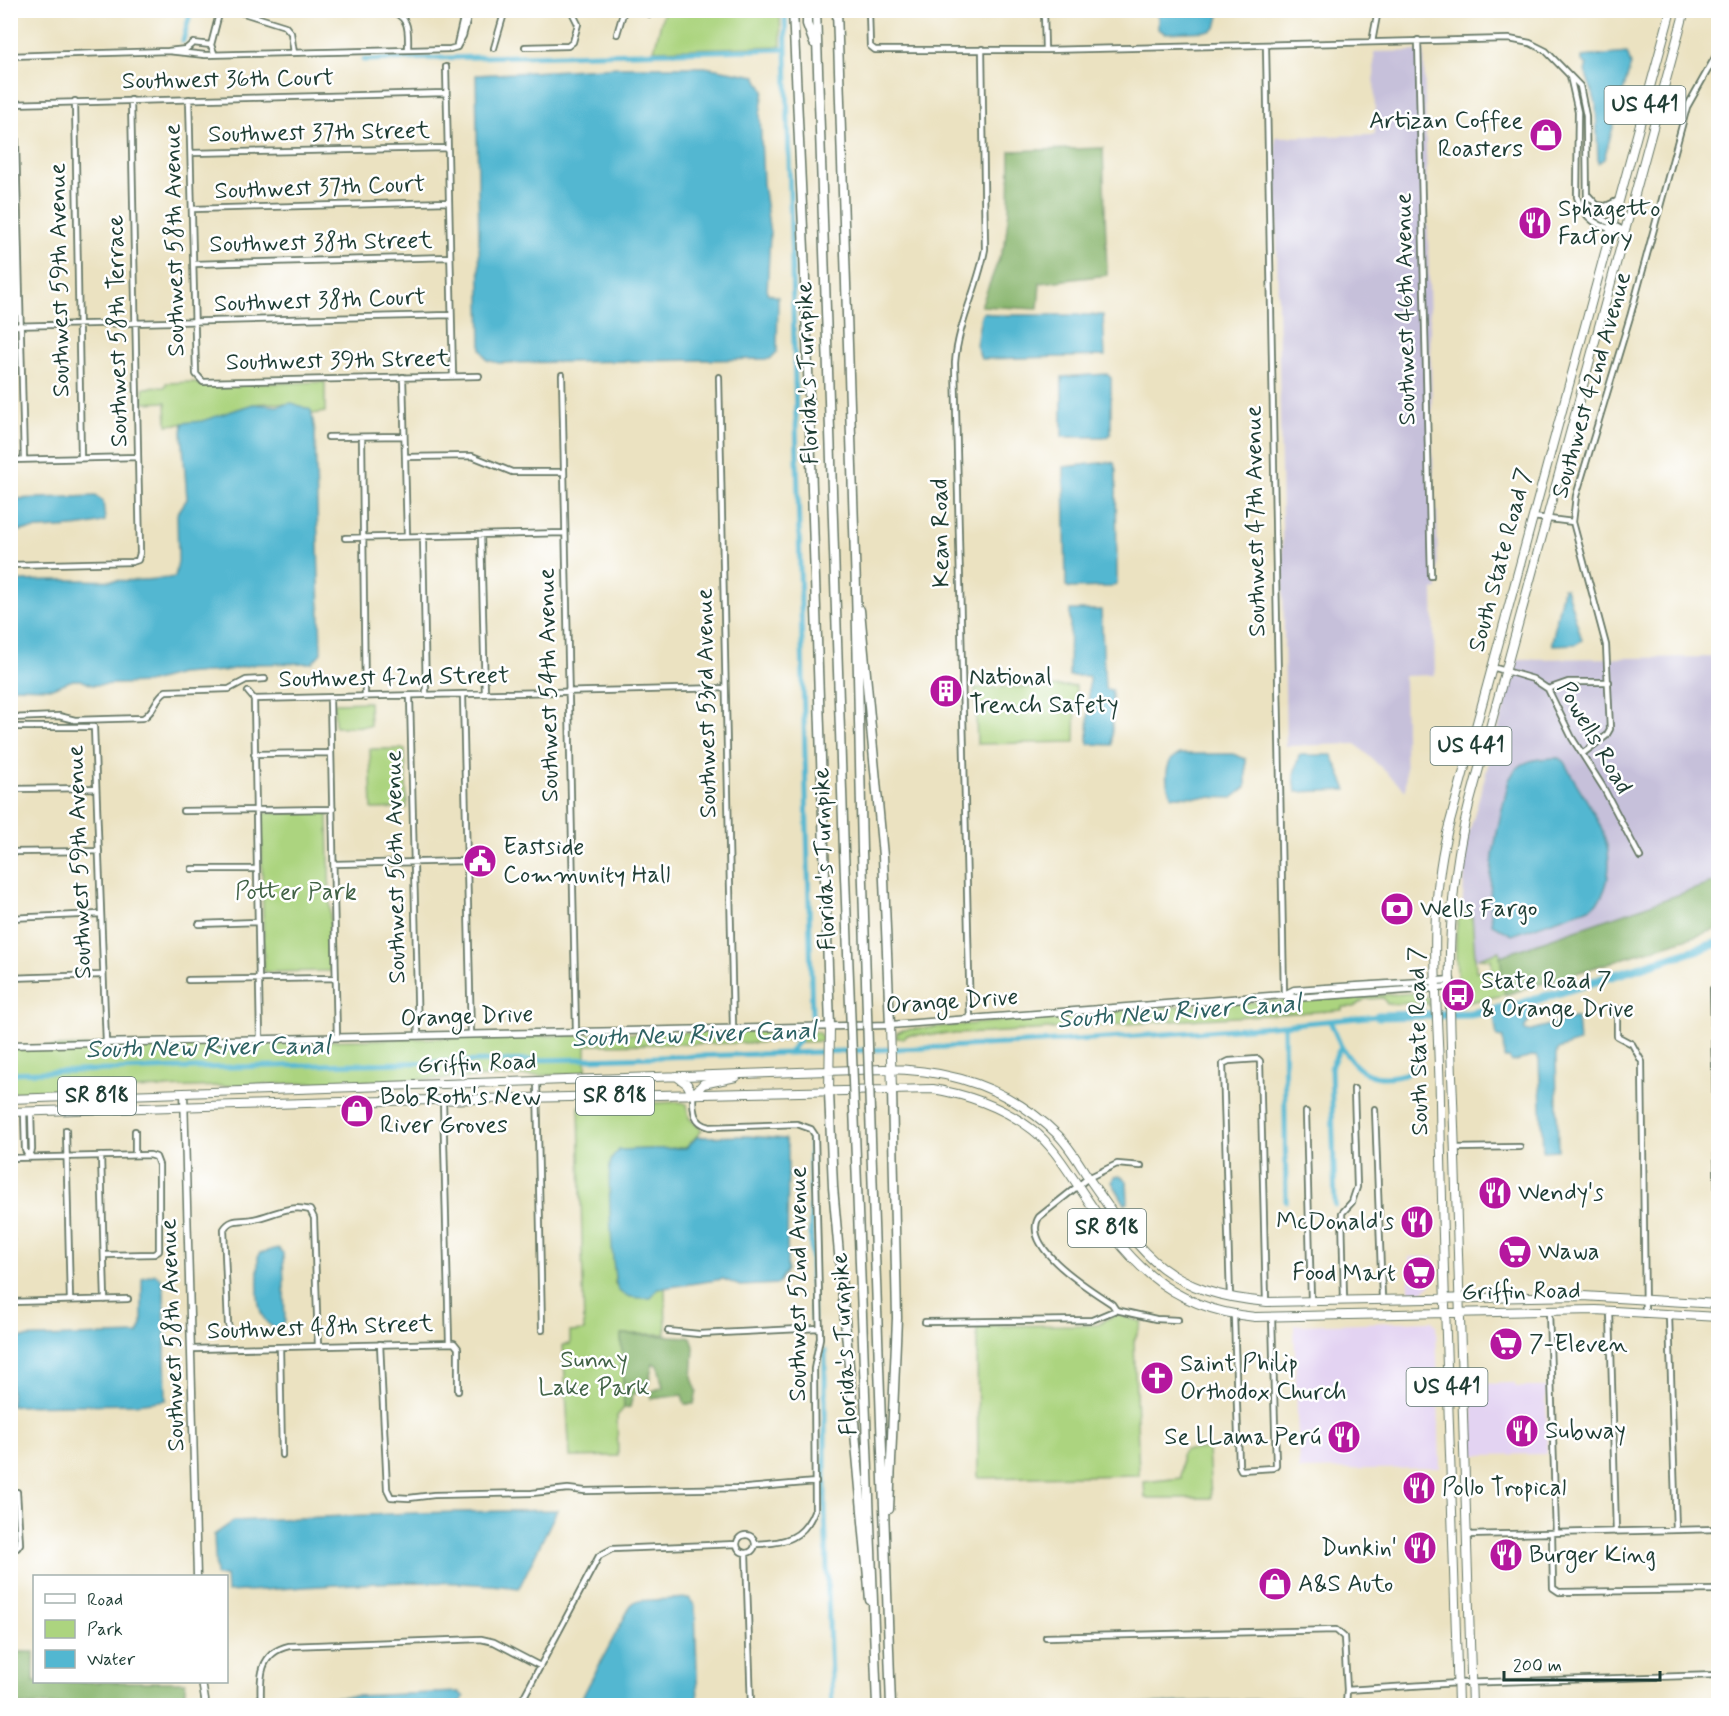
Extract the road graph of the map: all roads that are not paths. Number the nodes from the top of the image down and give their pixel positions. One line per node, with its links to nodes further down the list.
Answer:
1 (220, 10): 22 (street)
2 (234, 10): 34 (street)
3 (388, 10): 28 (street)
4 (465, 10): 24 (street)
5 (470, 10): 24 (street)
6 (505, 10): 26 (street)
7 (572, 10): 25 (street)
8 (624, 10): 18 (street)
9 (793, 10): 144 (highway)
10 (807, 10): 31 (highway)
11 (816, 10): 31 (highway, Florida's Turnpike)
12 (837, 10): 90 (highway, Florida's Turnpike)
13 (869, 10): 27 (street)
14 (1044, 10): 29 (street)
15 (1378, 10): 20 (street)
16 (1671, 10): 49 (main road, South State Road 7 / US 441)
17 (1684, 13): 53 (main road, South State Road 7 / US 441)
18 (618, 34)
19 (1418, 40): 20 (street); 38 (street); 89 (street, Southwest 46th Avenue)
20 (1372, 42): 23 (street)
21 (204, 44): 22 (street); 30 (street); 35 (street)
22 (212, 45): 33 (street)
23 (1266, 46): 29 (street); 140 (street, Southwest 47th Avenue)
24 (457, 47): 28 (street)
25 (525, 47)
26 (495, 48)
27 (982, 49): 29 (street); 142 (street, Kean Road)
28 (408, 50): 34 (street)
29 (1045, 50)
30 (168, 51): 35 (street); 36 (street)
31 (817, 52): 248 (highway, Florida's Turnpike, bridge)
32 (1719, 52): 81 (street, Southwest 42nd Avenue)
33 (214, 53): 34 (street); 35 (street)
34 (294, 53)
35 (196, 54)
36 (10, 56)
37 (446, 67): 39 (street)
38 (1570, 76): 44 (street); 45 (street)
39 (446, 93): 40 (street, Southwest 36th Court); 46 (street)
40 (189, 99): 41 (street, Southwest 36th Court); 47 (street, Southwest 58th Avenue)
41 (131, 100): 42 (street, Southwest 36th Court); 57 (street, Southwest 58th Terrace)
42 (75, 101): 43 (street, Southwest 36th Court); 59 (street, Southwest 59th Avenue)
43 (13, 104): 61 (street)
44 (1578, 128): 45 (street); 52 (street)
45 (1586, 140): 48 (street)
46 (447, 148): 47 (street, Southwest 37th Street); 50 (street)
47 (191, 153): 51 (street, Southwest 58th Avenue)
48 (1585, 191): 49 (street); 52 (street)
49 (1619, 200): 52 (main road, South State Road 7 / US 441)
50 (448, 202): 51 (street, Southwest 37th Court); 54 (street)
51 (193, 209): 55 (street, Southwest 58th Avenue)
52 (1612, 227): 53 (street); 62 (main road, South State Road 7 / US 441)
53 (1625, 231): 69 (main road, South State Road 7 / US 441)
54 (449, 257): 55 (street, Southwest 38th Street); 56 (street)
55 (194, 264): 58 (street, Southwest 58th Avenue)
56 (450, 315): 58 (street, Southwest 38th Court); 64 (street)
57 (135, 323): 58 (street, Southwest 38th Court); 59 (street, Southwest 38th Court); 73 (street, Southwest 58th Terrace)
58 (194, 323): 68 (street, Southwest 58th Avenue)
59 (78, 324): 61 (street, Southwest 38th Court); 75 (street, Southwest 59th Avenue)
60 (10, 326): 61 (street, Southwest 38th Court)
61 (21, 326): 76 (street)
62 (1574, 367): 69 (main road); 79 (main road, South State Road 7 / US 441)
63 (562, 375): 78 (street, Southwest 54th Avenue)
64 (453, 376): 65 (street, Southwest 39th Street); 66 (street, Southwest 39th Street)
65 (479, 376)
66 (403, 377): 68 (street, Southwest 39th Street); 70 (street)
67 (719, 377): 95 (street, Southwest 53rd Avenue)
68 (198, 380)
69 (1582, 390): 80 (main road, South State Road 7 / US 441)
70 (404, 436): 72 (street); 74 (street)
71 (328, 437): 72 (street)
72 (362, 437): 87 (street)
73 (138, 456): 75 (street); 88 (street, Southwest 58th Terrace)
74 (405, 457): 78 (street); 84 (street)
75 (81, 458): 76 (street)
76 (24, 459): 77 (street)
77 (10, 460)
78 (563, 472): 82 (street, Southwest 54th Avenue)
79 (1533, 517): 80 (street, Southwest 42nd Avenue); 91 (main road, South State Road 7 / US 441)
80 (1546, 520): 81 (street, Southwest 42nd Avenue); 92 (main road, South State Road 7 / US 441)
81 (1573, 522): 94 (street)
82 (564, 533): 83 (street); 98 (street, Southwest 54th Avenue)
83 (481, 535): 85 (street); 100 (street)
84 (407, 536): 85 (street); 87 (street)
85 (423, 536): 101 (street)
86 (345, 538): 87 (street)
87 (363, 538): 104 (street)
88 (10, 566)
89 (1431, 576)
90 (856, 588): 143 (highway); 240 (highway, Florida's Turnpike, bridge)
91 (1492, 667): 92 (street, Powells Road); 116 (main road, South State Road 7 / US 441)
92 (1505, 671): 96 (street, Powells Road); 117 (main road, South State Road 7 / US 441)
93 (265, 679): 106 (street)
94 (1609, 682): 96 (street); 110 (street)
95 (725, 688): 98 (street, Southwest 42nd Street); 145 (street, Southwest 53rd Avenue)
96 (1548, 689): 110 (street, Powells Road)
97 (248, 692): 105 (street, Southwest 42nd Street)
98 (567, 692): 100 (street, Southwest 42nd Street); 146 (street, Southwest 54th Avenue)
99 (463, 694): 100 (street, Southwest 42nd Street); 101 (street, Southwest 42nd Street); 121 (street)
100 (485, 694)
101 (426, 695): 102 (street, Southwest 42nd Street)
102 (410, 697): 104 (street, Southwest 42nd Street); 122 (street, Southwest 56th Avenue)
103 (330, 698): 104 (street, Southwest 42nd Street); 105 (street, Southwest 42nd Street); 108 (street)
104 (365, 698)
105 (254, 699): 109 (street)
106 (10, 718)
107 (10, 728): 111 (street, Southwest 59th Avenue)
108 (330, 753): 109 (street); 113 (street)
109 (254, 754): 115 (street)
110 (1582, 754): 120 (street, Powells Road)
111 (96, 788): 112 (street); 118 (street, Southwest 59th Avenue)
112 (10, 789)
113 (333, 809): 115 (street); 123 (street)
114 (183, 811): 115 (street)
115 (255, 811): 125 (street)
116 (1453, 812): 117 (main road); 136 (main road, South State Road 7 / US 441)
117 (1461, 837): 135 (main road, South State Road 7 / US 441)
118 (99, 851): 119 (street); 126 (street, Southwest 59th Avenue)
119 (10, 852)
120 (1640, 857)
121 (466, 861): 122 (street); 147 (street)
122 (414, 862): 123 (street); 148 (street, Southwest 56th Avenue)
123 (334, 864): 132 (street)
124 (192, 869): 125 (street)
125 (256, 869): 128 (street)
126 (101, 914): 127 (street); 130 (street, Southwest 59th Avenue)
127 (10, 918)
128 (257, 922): 129 (street); 133 (street)
129 (200, 924)
130 (101, 975): 131 (street); 151 (street, Southwest 59th Avenue)
131 (10, 978)
132 (335, 978): 133 (street); 149 (street)
133 (259, 979): 134 (street); 150 (street)
134 (189, 980)
135 (1451, 983): 136 (street, Orange Drive); 180 (main road, South State Road 7 / US 441)
136 (1438, 984): 137 (street, Orange Drive); 139 (street, Orange Drive); 176 (main road, South State Road 7 / US 441)
137 (1365, 985): 139 (street); 140 (street, Orange Drive)
138 (1713, 989): 190 (street)
139 (1354, 994): 140 (street, Orange Drive)
140 (1284, 995): 142 (street, Orange Drive)
141 (1617, 1009): 202 (street)
142 (970, 1021): 143 (street, Orange Drive)
143 (890, 1026): 144 (street, Orange Drive); 153 (main road)
144 (830, 1027): 145 (street, Orange Drive); 154 (main road)
145 (733, 1028): 146 (street, Orange Drive)
146 (576, 1031): 147 (street, Orange Drive)
147 (471, 1034): 148 (street, Orange Drive)
148 (418, 1036): 149 (street, Orange Drive)
149 (337, 1038): 150 (street, Orange Drive)
150 (260, 1039): 151 (street, Orange Drive)
151 (106, 1042): 152 (street, Orange Drive)
152 (10, 1045)
153 (892, 1069): 154 (main road, Griffin Road / SR 818); 161 (main road); 187 (main road, Griffin Road / SR 818)
154 (832, 1070): 155 (main road, Griffin Road / SR 818); 162 (main road)
155 (754, 1073): 156 (main road, Griffin Road / SR 818); 164 (main road)
156 (676, 1076): 157 (main road, Griffin Road / SR 818); 164 (main road)
157 (537, 1082): 158 (main road, Griffin Road / SR 818); 166 (street)
158 (366, 1088): 159 (main road, Griffin Road / SR 818); 169 (main road)
159 (333, 1089): 163 (main road, Griffin Road / SR 818); 170 (main road)
160 (1354, 1089): 201 (street)
161 (891, 1090): 162 (main road, Griffin Road / SR 818); 188 (main road, Griffin Road / SR 818); 240 (highway)
162 (829, 1092): 164 (main road, Griffin Road / SR 818); 248 (highway)
163 (184, 1093): 165 (main road, Griffin Road / SR 818); 171 (street, Southwest 58th Avenue)
164 (693, 1095): 166 (main road, Griffin Road / SR 818); 218 (street, Southwest 52nd Avenue)
165 (93, 1096): 167 (main road, Griffin Road / SR 818); 174 (main road)
166 (537, 1098): 168 (main road, Griffin Road / SR 818); 219 (street)
167 (10, 1099)
168 (443, 1100): 169 (main road, Griffin Road / SR 818); 222 (street)
169 (341, 1101): 170 (main road, Griffin Road / SR 818)
170 (317, 1102): 171 (main road, Griffin Road / SR 818)
171 (184, 1106): 174 (main road, Griffin Road / SR 818); 226 (street, Southwest 58th Avenue)
172 (1375, 1109): 193 (street)
173 (10, 1112): 174 (main road, Griffin Road / SR 818)
174 (27, 1112): 185 (street)
175 (1306, 1112): 200 (street)
176 (1440, 1125): 180 (main road); 194 (main road, South State Road 7 / US 441)
177 (66, 1130): 183 (street)
178 (135, 1131): 181 (street)
179 (1520, 1147): 180 (street)
180 (1455, 1148): 195 (main road, South State Road 7 / US 441)
181 (135, 1155): 182 (street); 191 (street)
182 (101, 1156): 183 (street); 191 (street)
183 (67, 1157): 185 (street); 198 (street)
184 (10, 1158): 185 (street)
185 (29, 1158)
186 (1141, 1166): 187 (street)
187 (1088, 1178): 188 (street); 197 (main road, Griffin Road / SR 818)
188 (1078, 1187): 206 (street); 212 (main road, Griffin Road / SR 818)
189 (10, 1198): 192 (street)
190 (1719, 1207)
191 (104, 1255): 199 (street)
192 (11, 1260): 203 (street)
193 (1382, 1298): 194 (main road, Griffin Road / SR 818); 201 (main road, Griffin Road / SR 818)
194 (1444, 1298): 195 (main road, Griffin Road / SR 818); 209 (main road, South State Road 7 / US 441)
195 (1459, 1298): 202 (main road, Griffin Road / SR 818); 210 (main road, South State Road 7 / US 441)
196 (128, 1299): 199 (street)
197 (1230, 1299): 204 (main road, Griffin Road / SR 818); 204 (street)
198 (70, 1300): 199 (street); 203 (street)
199 (105, 1300)
200 (1311, 1300): 201 (main road, Griffin Road / SR 818); 204 (main road, Griffin Road / SR 818)
201 (1344, 1300)
202 (1646, 1300): 205 (main road, Griffin Road / SR 818); 211 (street)
203 (12, 1302)
204 (1266, 1302)
205 (1719, 1304)
206 (1116, 1310): 216 (street); 217 (street)
207 (1550, 1311): 208 (main road, Griffin Road / SR 818); 210 (main road, Griffin Road / SR 818); 237 (street)
208 (1610, 1311): 211 (main road, Griffin Road / SR 818); 236 (street)
209 (1445, 1312): 210 (main road, Griffin Road / SR 818); 214 (main road, Griffin Road / SR 818); 231 (main road, South State Road 7 / US 441)
210 (1459, 1312): 238 (main road, South State Road 7 / US 441)
211 (1646, 1314): 213 (main road, Griffin Road / SR 818)
212 (1234, 1315): 214 (main road, Griffin Road / SR 818); 214 (street)
213 (1670, 1316): 215 (main road, Griffin Road / SR 818); 235 (street)
214 (1272, 1317)
215 (1719, 1317)
216 (1178, 1320)
217 (925, 1322)
218 (819, 1328): 220 (street); 229 (street, Southwest 52nd Avenue)
219 (542, 1330)
220 (668, 1331)
221 (231, 1333): 224 (street)
222 (449, 1342): 223 (street, Southwest 48th Street); 227 (street)
223 (380, 1344): 224 (street, Southwest 48th Street); 229 (street)
224 (318, 1346): 225 (street, Southwest 48th Street)
225 (280, 1347): 226 (street, Southwest 48th Street); 228 (street)
226 (192, 1349): 246 (street, Southwest 58th Avenue)
227 (458, 1391)
228 (282, 1455)
229 (816, 1482): 242 (street, Southwest 52nd Avenue)
230 (10, 1492): 233 (street)
231 (1451, 1516): 238 (main road); 239 (main road, South State Road 7 / US 441)
232 (10, 1523): 233 (street)
233 (17, 1523): 243 (street)
234 (1719, 1529): 235 (street)
235 (1676, 1530): 236 (street)
236 (1616, 1532): 237 (street)
237 (1554, 1533): 238 (street); 247 (street)
238 (1466, 1535): 245 (main road, South State Road 7 / US 441)
239 (1452, 1537): 245 (main road); 253 (main road, South State Road 7 / US 441)
240 (886, 1539): 261 (highway, Florida's Turnpike)
241 (737, 1544): 242 (street); 244 (street); 250 (street)
242 (756, 1544): 244 (street)
243 (10, 1548)
244 (746, 1553): 259 (street)
245 (1467, 1554): 254 (main road, South State Road 7 / US 441)
246 (197, 1575)
247 (1719, 1590)
248 (875, 1623): 260 (highway, Florida's Turnpike)
249 (1046, 1637): 255 (street)
250 (540, 1666): 257 (street); 258 (street)
251 (1719, 1676): 254 (street)
252 (202, 1683): 256 (street)
253 (1458, 1683): 254 (street); 255 (street); 263 (main road, South State Road 7 / US 441)
254 (1471, 1683): 264 (main road, South State Road 7 / US 441)
255 (1347, 1690): 262 (street)
256 (206, 1706)
257 (261, 1706)
258 (519, 1706)
259 (751, 1706)
260 (877, 1706)
261 (891, 1706)
262 (1347, 1706)
263 (1458, 1706)
264 (1472, 1706)

